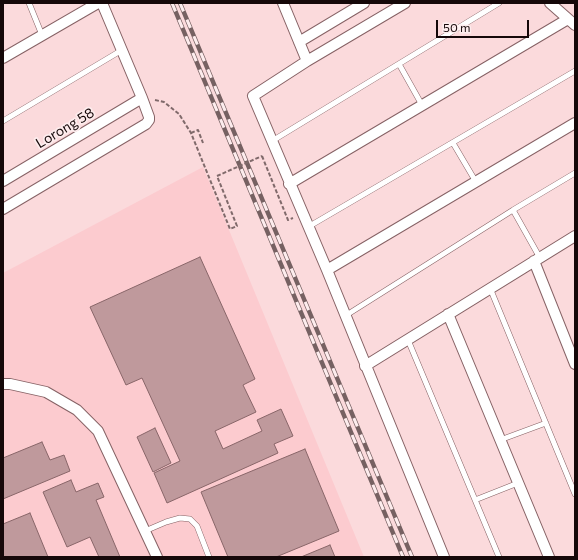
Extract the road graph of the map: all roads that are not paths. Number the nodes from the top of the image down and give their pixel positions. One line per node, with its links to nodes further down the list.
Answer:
1 (29, 3): 10 (lane)
2 (98, 3): 10 (street)
3 (102, 3): 12 (street)
4 (283, 3): 11 (street)
5 (364, 3): 11 (street)
6 (405, 3): 14 (street)
7 (499, 3): 15 (lane)
8 (550, 3): 9 (street)
9 (571, 22): 18 (street)
10 (42, 35): 13 (street)
11 (299, 42): 14 (street)
12 (122, 50): 17 (street); 19 (lane)
13 (3, 58)
14 (307, 61): 21 (street)
15 (399, 64): 18 (lane); 21 (lane)
16 (575, 71): 22 (lane)
17 (142, 98): 24 (street, Lorong 58); 27 (street)
18 (422, 105): 26 (street)
19 (3, 121)
20 (575, 123): 25 (street)
21 (272, 141): 26 (street)
22 (453, 142): 25 (lane); 29 (lane)
23 (575, 173): 28 (lane)
24 (3, 181)
25 (476, 182): 32 (street)
26 (289, 184): 29 (street)
27 (3, 209)
28 (513, 210): 31 (lane); 35 (lane)
29 (308, 227): 32 (street)
30 (575, 236): 31 (street)
31 (537, 259): 33 (street); 37 (street)
32 (327, 270): 35 (street)
33 (490, 288): 34 (street); 40 (lane)
34 (448, 314): 36 (street); 41 (street)
35 (345, 316): 38 (street)
36 (408, 340): 38 (street); 44 (lane)
37 (575, 364)
38 (365, 366): 48 (street)
39 (3, 384): 45 (street)
40 (546, 423): 41 (lane); 43 (lane)
41 (500, 440): 42 (street)
42 (518, 483): 44 (lane); 50 (street)
43 (575, 494)
44 (475, 500): 49 (lane)
45 (145, 531): 46 (street); 47 (lane)
46 (157, 557)
47 (210, 557)
48 (444, 557)
49 (499, 557)
50 (549, 557)

